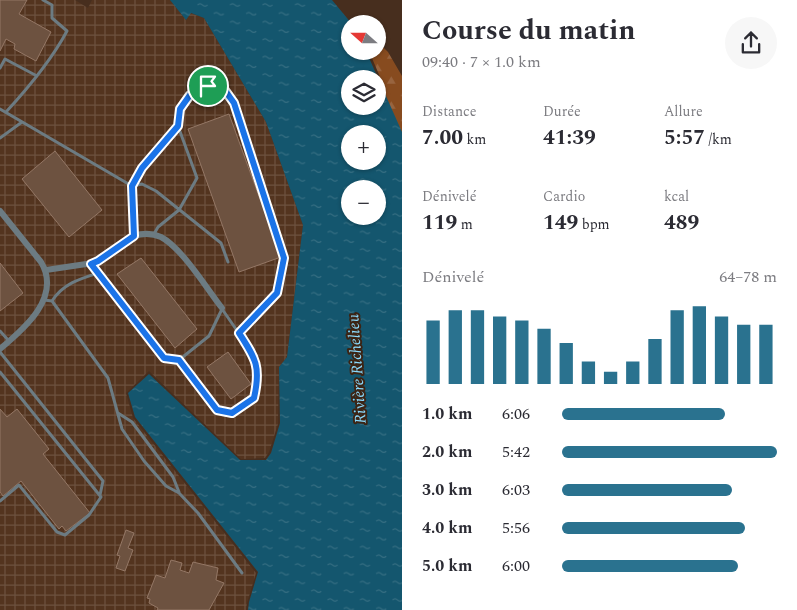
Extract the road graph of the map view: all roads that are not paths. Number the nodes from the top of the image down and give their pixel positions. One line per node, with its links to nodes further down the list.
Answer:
1 (43, 0): 3 (lane)
2 (56, 0): 3 (lane)
3 (52, 5): 5 (lane)
4 (0, 68): 5 (lane)
5 (37, 76): 7 (lane)
6 (0, 109): 7 (lane)
7 (6, 112): 8 (lane)
8 (22, 122): 10 (lane); 11 (lane)
9 (178, 126): 11 (lane); 12 (lane); 24 (lane)
10 (0, 138)
11 (132, 186): 12 (lane); 15 (lane)
12 (179, 210): 14 (lane); 16 (lane)
13 (0, 211): 18 (street)
14 (153, 235): 15 (street); 22 (street)
15 (134, 236): 17 (street)
16 (228, 262)
17 (91, 264): 18 (street); 19 (lane)
18 (46, 270): 20 (street)
19 (98, 274): 21 (lane); 27 (lane)
20 (44, 300): 21 (lane); 25 (street)
21 (52, 301): 29 (lane)
22 (222, 308): 24 (lane); 27 (lane)
23 (0, 331): 25 (lane)
24 (239, 333): 27 (lane)
25 (9, 341): 26 (street)
26 (0, 350): 31 (lane)
27 (179, 360)
28 (0, 372): 31 (lane)
29 (118, 413): 30 (lane); 30 (lane)
30 (179, 493): 33 (lane)
31 (99, 496): 32 (lane)
32 (0, 501)
33 (242, 573)

